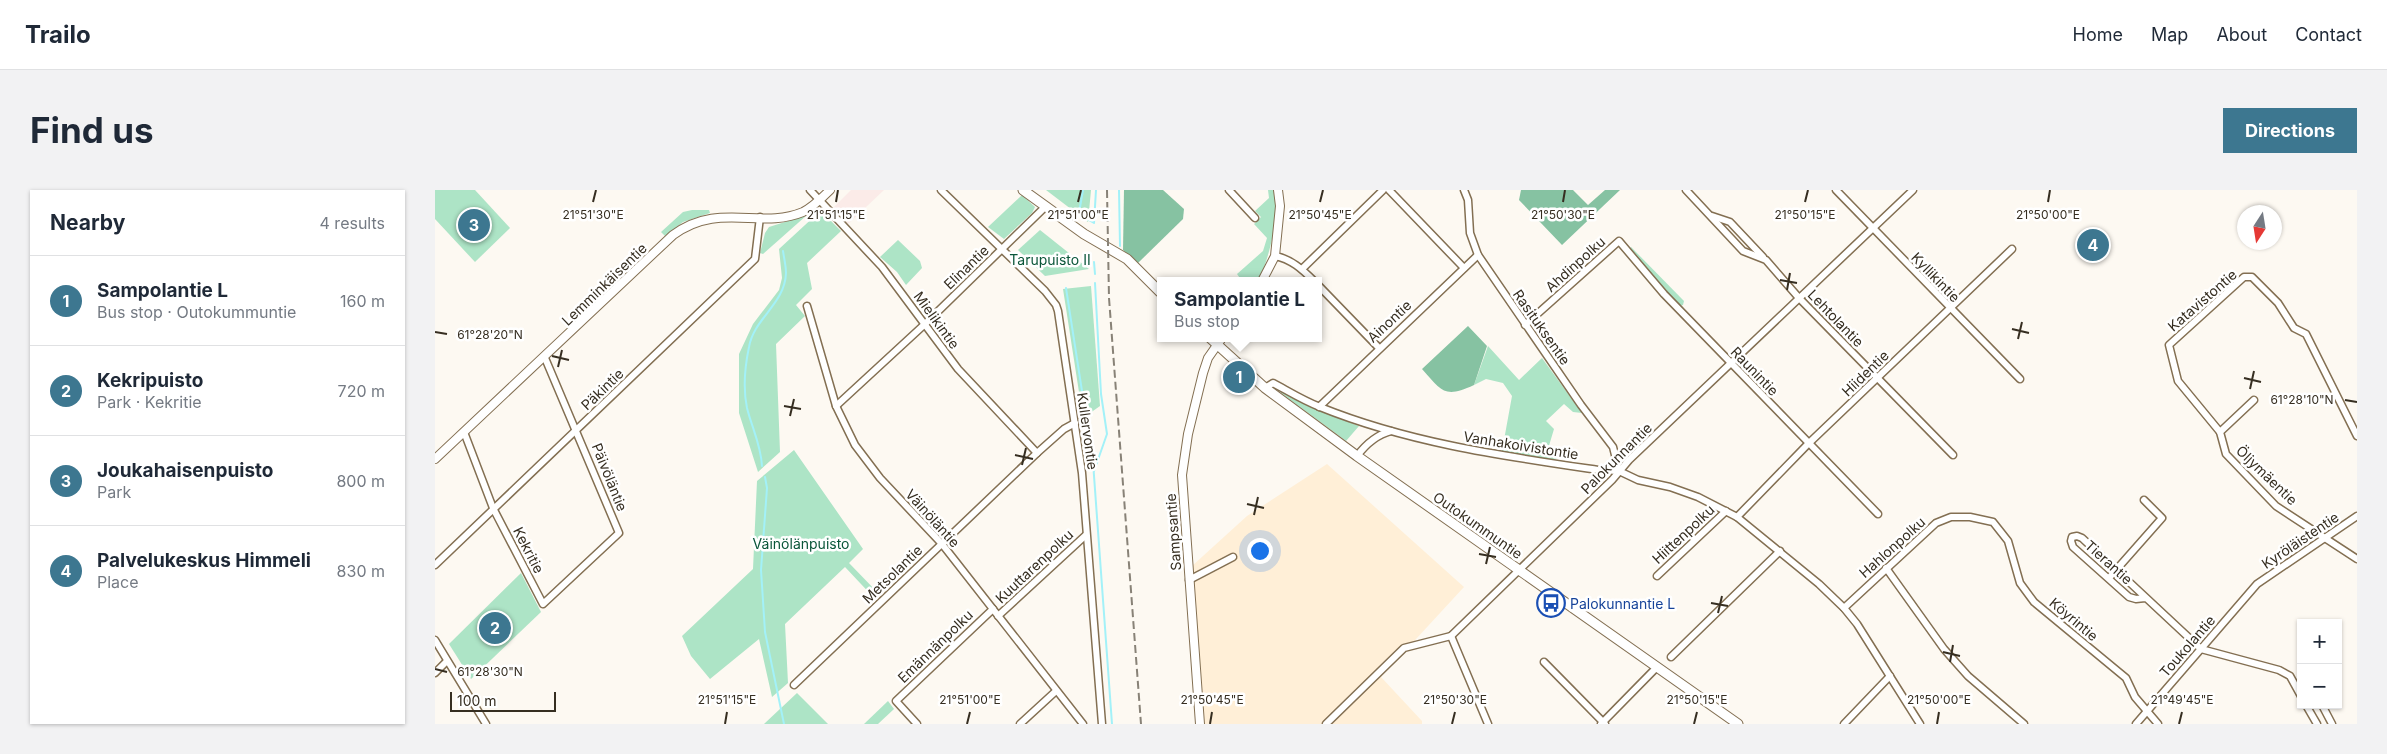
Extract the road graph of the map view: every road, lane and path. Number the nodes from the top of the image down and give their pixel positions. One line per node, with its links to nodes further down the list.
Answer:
1 (810, 190): 13 (street, Mielikintie)
2 (830, 190): 13 (street)
3 (941, 190): 20 (street, Kullervontie)
4 (1023, 190): 14 (main road)
5 (1229, 190): 17 (street)
6 (1278, 190): 23 (street)
7 (1383, 190): 26 (street)
8 (1389, 190): 25 (street)
9 (1464, 190): 22 (street, Rasituksentie)
10 (1686, 190): 15 (street, Lehtolantie)
11 (1836, 190): 18 (street, Kyllikintie)
12 (1913, 190): 18 (street, Palokunnantie)
13 (821, 198): 16 (street, Lemminkäisentie); 34 (street, Mielikintie)
14 (1045, 206): 20 (street, Elinantie); 29 (main road)
15 (1709, 215): 24 (street, Lehtolantie); 24 (street, Lehtolantie)
16 (760, 217): 39 (street, Lemminkäisentie); 48 (street, Päkintie)
17 (1255, 218)
18 (1872, 228): 31 (street, Palokunnantie); 33 (street, Kyllikintie)
19 (1619, 240): 35 (street, Ahdinpolku); 40 (street, Raunintie)
20 (1002, 249): 34 (street, Elinantie); 47 (street, Kullervontie)
21 (2013, 249): 33 (street, Hiidentie)
22 (1478, 255): 25 (street, Ainontie); 35 (street, Rasituksentie)
23 (1275, 256): 26 (street); 27 (street)
24 (1765, 260): 31 (street, Lehtolantie)
25 (1464, 268): 38 (street, Ainontie)
26 (1302, 269): 28 (street)
27 (1264, 277)
28 (1310, 277)
29 (1157, 289)
30 (1322, 289): 38 (street)
31 (1799, 298): 40 (street, Palokunnantie); 41 (street, Lehtolantie)
32 (807, 306): 45 (street, Väinöläntie)
33 (1949, 308): 41 (street, Hiidentie); 42 (street, Kyllikintie)
34 (925, 324): 45 (street, Elinantie); 54 (street, Mielikintie)
35 (1525, 325): 58 (street, Rasituksentie)
36 (1215, 342): 78 (street, Sampsantie)
37 (1218, 342): 43 (main road, Outokummuntie)
38 (1379, 348): 46 (street, Ainontie)
39 (545, 358): 48 (street, Päivöläntie); 50 (street, Lemminkäisentie)
40 (1731, 363): 53 (street, Raunintie); 58 (street, Palokunnantie)
41 (1877, 378): 53 (street, Hiidentie); 55 (street, Lehtolantie)
42 (2020, 379)
43 (1265, 388): 46 (street, Vanhakoivistontie); 56 (main road, Outokummuntie)
44 (2254, 400): 51 (street)
45 (836, 406): 68 (street, Väinöläntie)
46 (1319, 407): 49 (street, Vanhakoivistontie)
47 (1075, 423): 54 (street, Metsolantie); 66 (street, Kullervontie)
48 (577, 431): 60 (street, Päkintie); 81 (street, Päivöläntie)
49 (1393, 431): 56 (street); 58 (street, Vanhakoivistontie)
50 (464, 432): 57 (street, Lemminkäisentie); 60 (street, Kekritie)
51 (2220, 432): 52 (street, Katavistontie); 67 (street, Öljymäentie)
52 (2357, 436)
53 (1809, 444): 62 (street, Raunintie); 64 (street, Hiidentie)
54 (1037, 453): 68 (street, Metsolantie)
55 (1953, 455)
56 (1357, 456): 75 (main road, Outokummuntie)
57 (435, 459)
58 (1619, 470): 61 (street, Vanhakoivistontie); 75 (street, Palokunnantie)
59 (2144, 500): 74 (street)
60 (493, 508): 72 (street, Päkintie); 81 (street, Kekritie)
61 (1726, 511): 64 (street, Vanhakoivistontie); 76 (street, Hiittenpolku)
62 (1878, 514)
63 (2357, 516): 67 (street, Kyröläistentie)
64 (1737, 517): 69 (street, Vanhakoivistontie)
65 (1993, 522): 73 (street, Hahlonpolku); 99 (street, Köyrintie)
66 (1086, 535): 84 (street, Kuuttarenpolku); 105 (street, Kullervontie)
67 (2322, 538): 71 (street, Öljymäentie); 79 (street, Kyröläistentie)
68 (942, 544): 83 (street, Väinöläntie); 94 (street, Metsolantie)
69 (1780, 552): 82 (street, Vanhakoivistontie); 88 (street)
70 (1233, 557): 78 (street)
71 (2357, 559)
72 (435, 565)
73 (1886, 568): 82 (street, Hahlonpolku); 112 (street)
74 (2116, 570): 77 (street); 77 (street, Tierantie); 80 (street, Tierantie)
75 (1519, 571): 85 (street, Palokunnantie); 91 (main road, Outokummuntie)
76 (1657, 576)
77 (2109, 578): 80 (street, Tierantie)
78 (1189, 580): 106 (street, Sampsantie)
79 (2257, 584): 87 (street, Toukolantie)
80 (2145, 598): 87 (street, Tierantie)
81 (543, 604)
82 (1844, 608): 93 (street, Vanhakoivistontie)
83 (993, 609): 84 (street, Väinöläntie); 102 (street, Emännänpolku)
84 (998, 616): 96 (street, Väinöläntie)
85 (1451, 636): 107 (street, Palokunnantie); 108 (street)
86 (435, 640): 89 (street)
87 (2201, 649): 95 (street, Tierantie); 99 (street, Toukolantie)
88 (1671, 657)
89 (447, 661): 92 (street); 100 (street)
90 (1544, 662): 101 (street)
91 (1657, 667): 101 (street); 109 (main road, Outokummuntie)
92 (435, 673)
93 (1890, 676): 110 (street); 111 (street, Vanhakoivistontie)
94 (794, 685)
95 (2297, 686)
96 (1056, 691): 103 (street); 104 (street, Väinöläntie)
97 (2308, 709): 115 (street)
98 (2324, 709): 116 (street)
99 (2147, 710): 113 (street, Toukolantie); 114 (street, Köyrintie)
100 (483, 723)
101 (1603, 723)
102 (917, 724)
103 (1020, 724)
104 (1083, 724)
105 (1102, 724)
106 (1200, 724)
107 (1326, 724)
108 (1488, 724)
109 (1738, 724)
110 (1844, 724)
111 (1920, 724)
112 (2024, 724)
113 (2136, 724)
114 (2158, 724)
115 (2317, 724)
116 (2332, 724)

